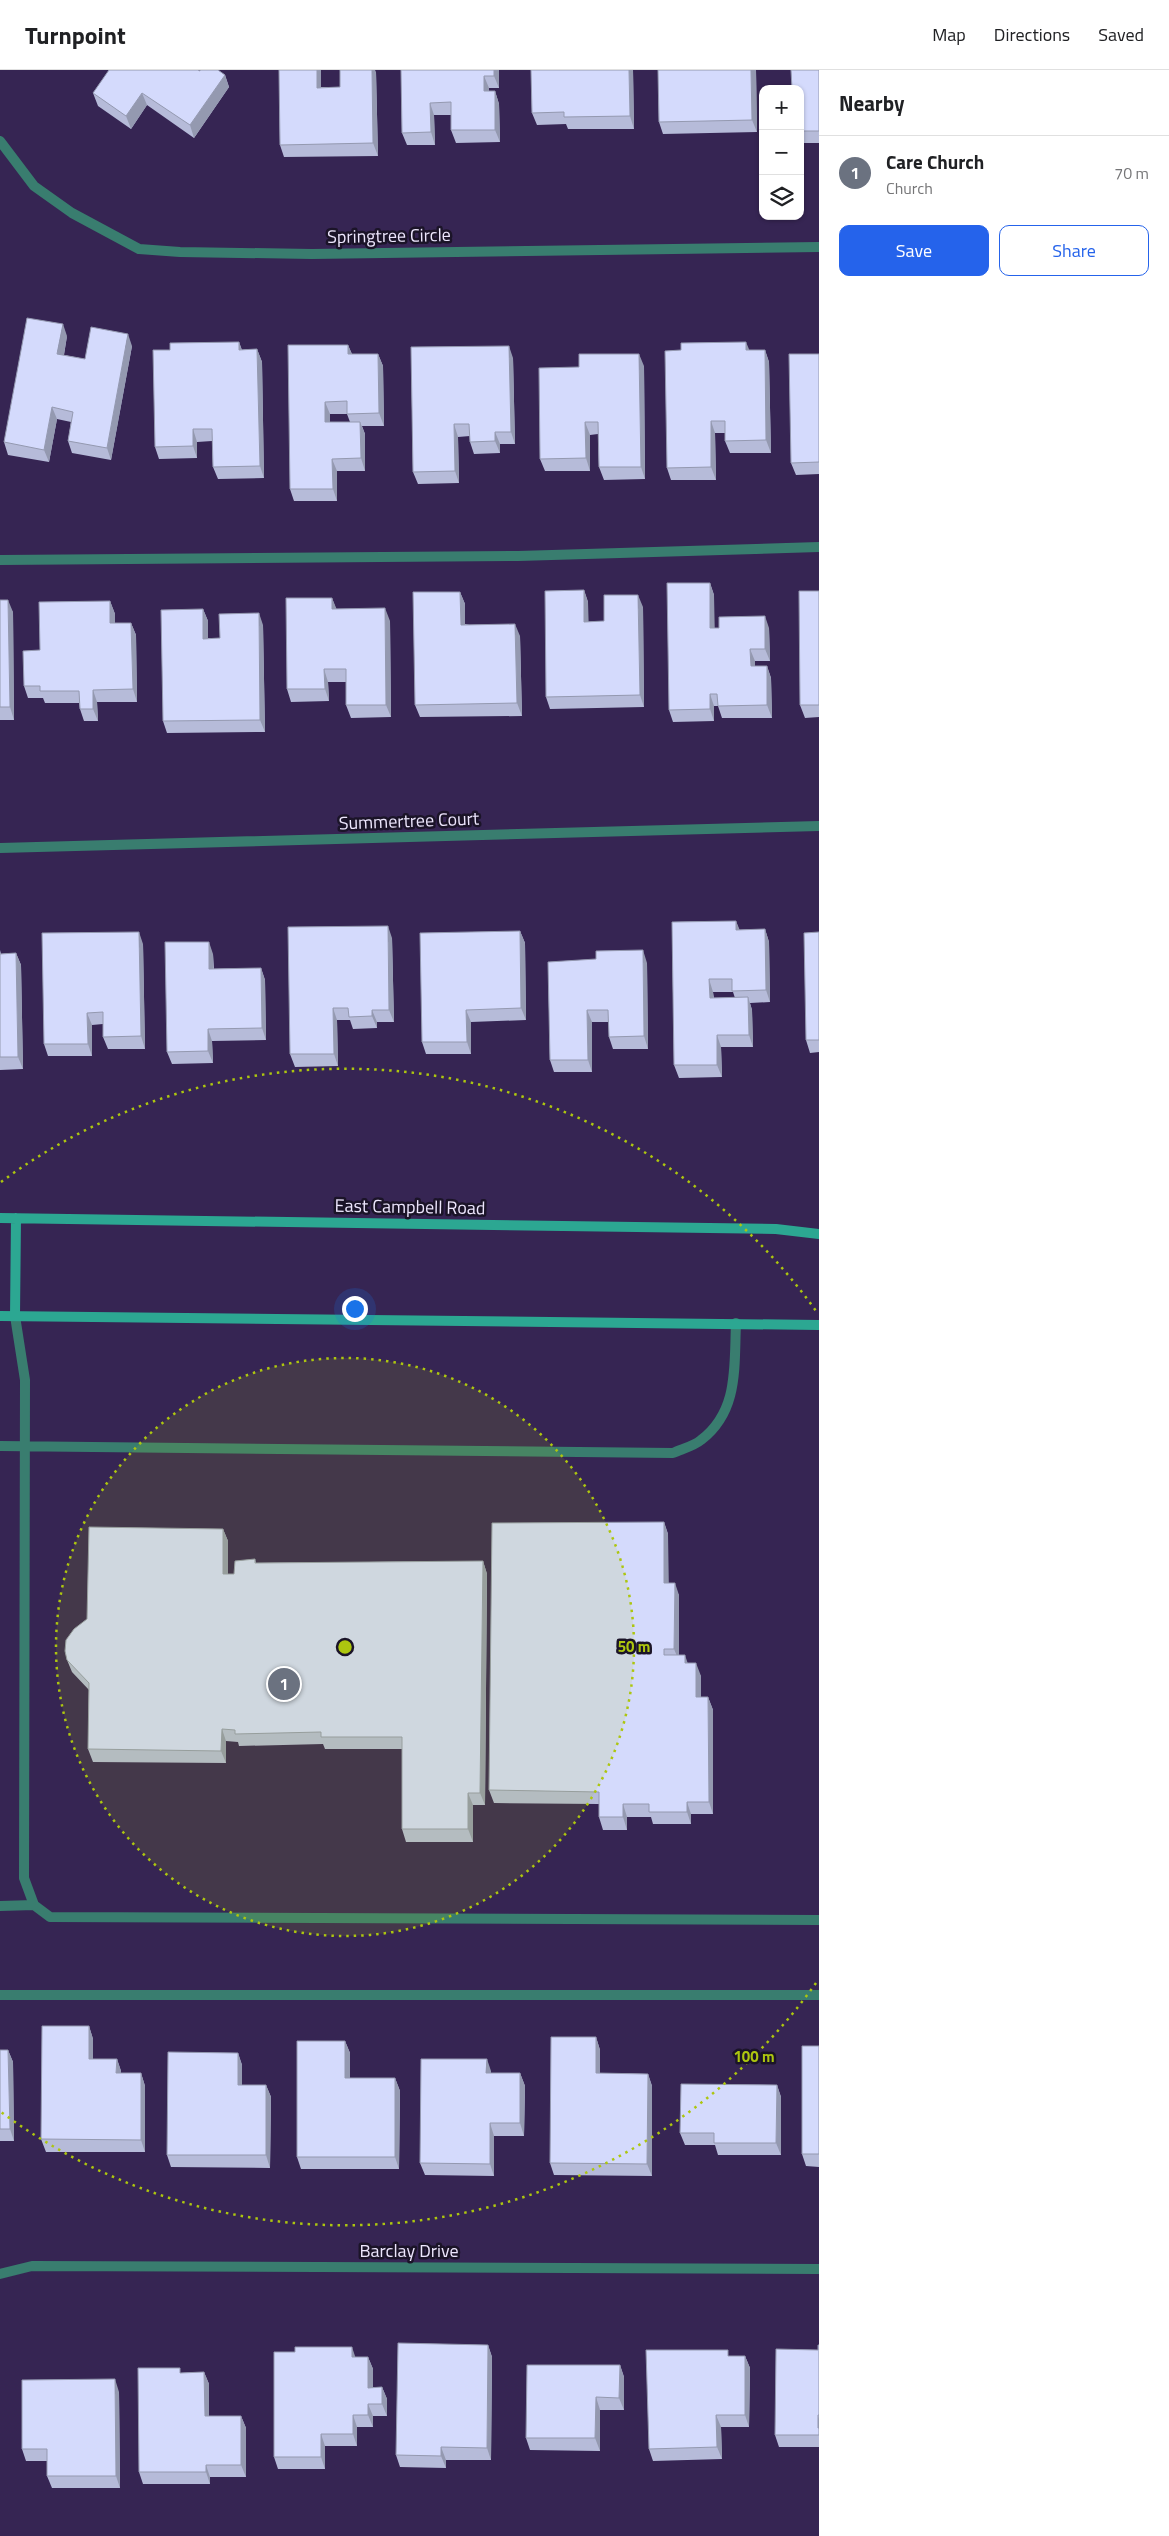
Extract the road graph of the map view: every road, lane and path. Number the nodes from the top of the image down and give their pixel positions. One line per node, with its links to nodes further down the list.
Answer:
1 (0, 142): 2 (street, Springtree Circle)
2 (819, 247)
3 (819, 547): 4 (street)
4 (0, 560)
5 (819, 826): 6 (street, Summertree Court)
6 (0, 848)
7 (0, 1218): 8 (main road, East Campbell Road)
8 (16, 1218): 9 (main road, East Campbell Road); 11 (main road)
9 (819, 1234)
10 (0, 1316): 11 (main road)
11 (15, 1316): 12 (main road); 14 (street)
12 (736, 1323): 13 (main road); 14 (street)
13 (819, 1325)
14 (24, 1445): 15 (street); 16 (street)
15 (0, 1446)
16 (34, 1905): 17 (street); 18 (street)
17 (0, 1906)
18 (819, 1920)
19 (819, 1994): 20 (street)
20 (0, 1995)
21 (819, 2269): 22 (street, Barclay Drive)
22 (0, 2274)

